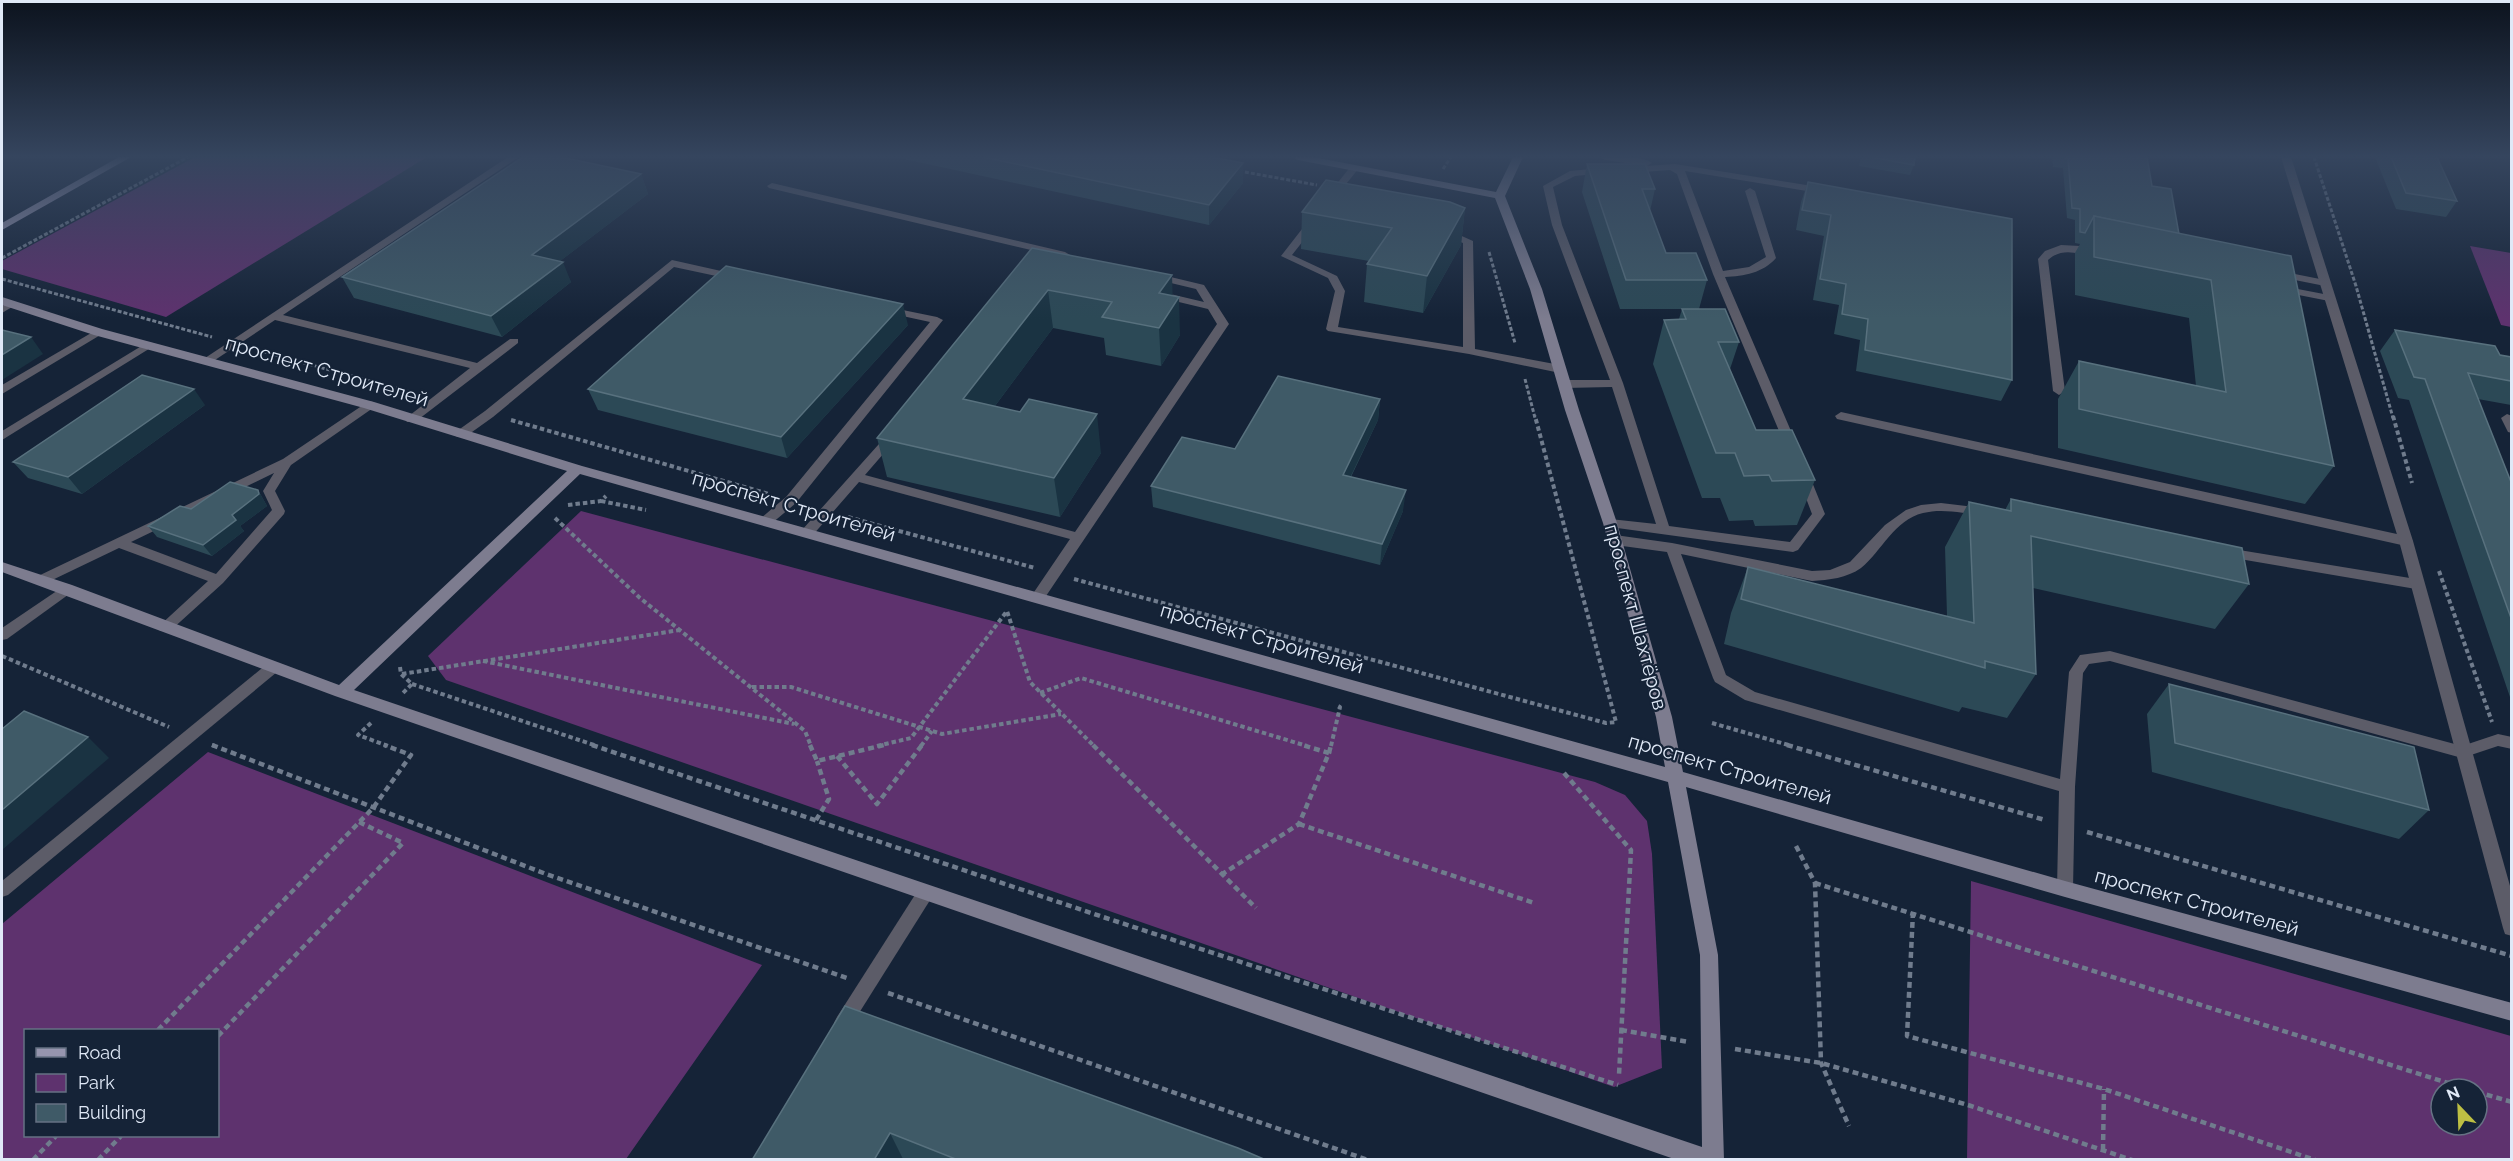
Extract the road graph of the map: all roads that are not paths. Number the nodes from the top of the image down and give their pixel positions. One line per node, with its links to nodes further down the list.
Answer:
1 (30, 211): 10 (main road)
2 (433, 211): 25 (lane)
3 (878, 211): 13 (lane)
4 (1321, 211): 29 (lane)
5 (1506, 211): 32 (main road, проспект Шахтёров)
6 (1554, 211): 33 (lane)
7 (1695, 211): 16 (lane)
8 (1756, 211): 16 (lane)
9 (2303, 211): 18 (street)
10 (2, 227)
11 (1438, 230): 29 (lane)
12 (2111, 255): 36 (lane)
13 (1072, 257)
14 (2268, 272): 18 (lane)
15 (1142, 273): 23 (lane)
16 (1718, 274): 51 (lane)
17 (753, 280): 43 (lane)
18 (2325, 283): 21 (street)
19 (2272, 287): 21 (lane)
20 (1146, 291): 23 (lane)
21 (2329, 298): 55 (street)
22 (5, 305): 26 (main road, проспект Строителей)
23 (1212, 307): 53 (lane)
24 (879, 308): 49 (lane)
25 (276, 317): 30 (lane); 31 (lane)
26 (98, 332): 28 (main road, проспект Строителей); 35 (lane)
27 (514, 341): 31 (lane)
28 (148, 345): 30 (main road, проспект Строителей); 44 (lane)
29 (1469, 351): 32 (lane)
30 (208, 360): 37 (main road, проспект Строителей)
31 (479, 367): 40 (lane)
32 (1560, 369): 34 (main road, проспект Шахтёров)
33 (1617, 383): 34 (lane); 51 (lane)
34 (1564, 384): 50 (main road, проспект Шахтёров)
35 (2, 390)
36 (2059, 391)
37 (369, 405): 40 (main road, проспект Строителей); 45 (lane)
38 (1841, 416): 55 (lane)
39 (2511, 418): 42 (lane)
40 (411, 419): 43 (main road, проспект Строителей)
41 (903, 425): 47 (lane)
42 (2511, 429)
43 (461, 434): 46 (main road, проспект Строителей)
44 (2, 436)
45 (287, 462): 56 (lane); 61 (lane)
46 (577, 469): 49 (main road, проспект Строителей); 68 (main road)
47 (857, 477): 52 (lane); 53 (lane)
48 (1998, 514): 57 (lane)
49 (766, 521): 52 (main road, проспект Строителей)
50 (1610, 523): 51 (lane); 54 (main road, проспект Шахтёров)
51 (1664, 530)
52 (807, 533): 64 (main road, проспект Строителей)
53 (1078, 537): 64 (lane)
54 (1615, 540): 57 (lane); 71 (main road, проспект Шахтёров)
55 (2406, 541): 62 (street)
56 (119, 543): 60 (lane); 61 (lane)
57 (1672, 548): 72 (lane)
58 (2218, 551): 62 (lane)
59 (2, 567): 60 (main road)
60 (41, 580): 63 (main road)
61 (218, 580): 65 (lane)
62 (2416, 584): 70 (street)
63 (67, 589): 65 (main road); 66 (lane)
64 (1037, 598): 71 (main road, проспект Строителей)
65 (165, 627): 67 (main road)
66 (2, 635)
67 (272, 668): 68 (main road); 73 (lane)
68 (340, 692): 75 (main road)
69 (2505, 741): 70 (lane)
70 (2462, 752): 72 (lane); 76 (street)
71 (1675, 777): 74 (main road, проспект Строителей); 79 (main road, проспект Шахтёров)
72 (2067, 787): 74 (lane)
73 (2, 890)
74 (2065, 890): 77 (main road, проспект Строителей)
75 (926, 892): 78 (lane); 79 (main road)
76 (2511, 928)
77 (2511, 1012)
78 (837, 1034)
79 (1711, 1160)

